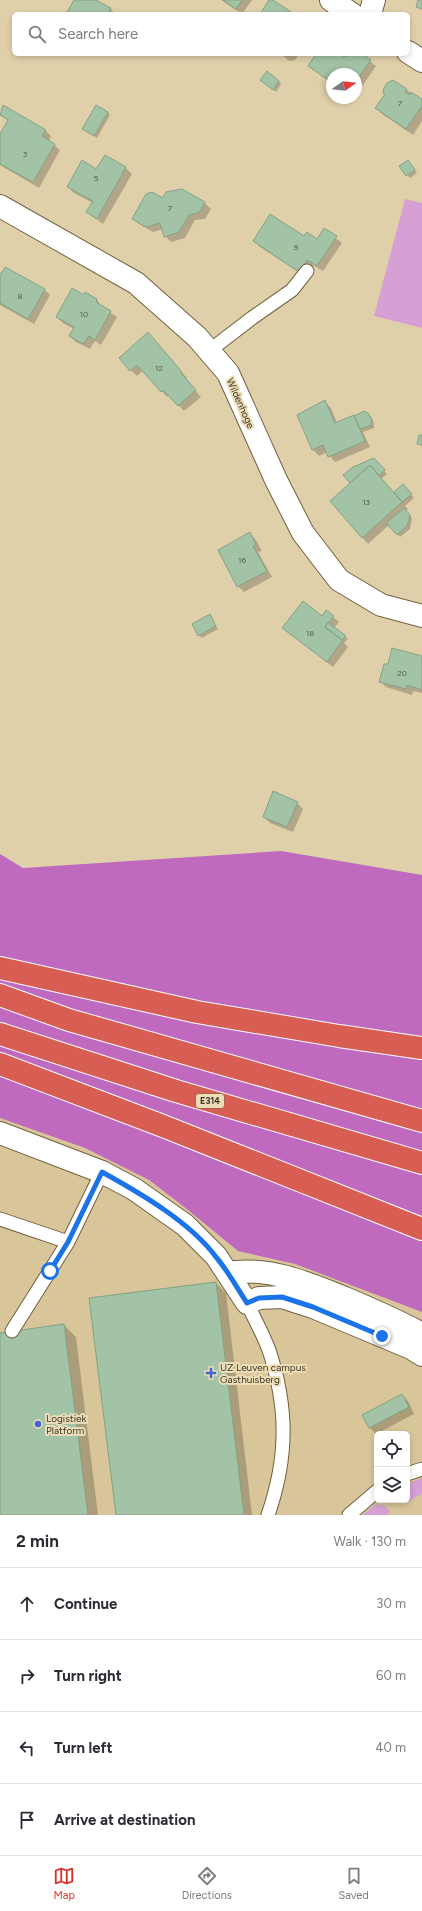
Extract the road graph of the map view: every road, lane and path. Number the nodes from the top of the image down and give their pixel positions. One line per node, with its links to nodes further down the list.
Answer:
1 (331, 0): 3 (street)
2 (374, 0): 4 (street)
3 (349, 12)
4 (371, 12)
5 (410, 53): 6 (street)
6 (422, 61)
7 (0, 206): 9 (street, Wildenhoge)
8 (307, 271): 9 (lane)
9 (209, 351): 10 (street, Wildenhoge)
10 (422, 616)
11 (0, 968): 14 (highway)
12 (0, 995): 16 (highway)
13 (0, 1034): 18 (highway, E314)
14 (422, 1048)
15 (0, 1064): 21 (highway)
16 (422, 1121)
17 (0, 1133): 19 (street)
18 (422, 1163)
19 (102, 1172): 22 (lane); 23 (street)
20 (0, 1219): 22 (lane)
21 (422, 1230)
22 (68, 1242): 25 (lane)
23 (227, 1273): 24 (street); 26 (street)
24 (247, 1303): 27 (street); 31 (lane)
25 (12, 1332)
26 (422, 1334)
27 (422, 1355)
28 (422, 1469): 29 (lane)
29 (410, 1473)
30 (374, 1494): 32 (lane)
31 (268, 1515)
32 (349, 1515)

